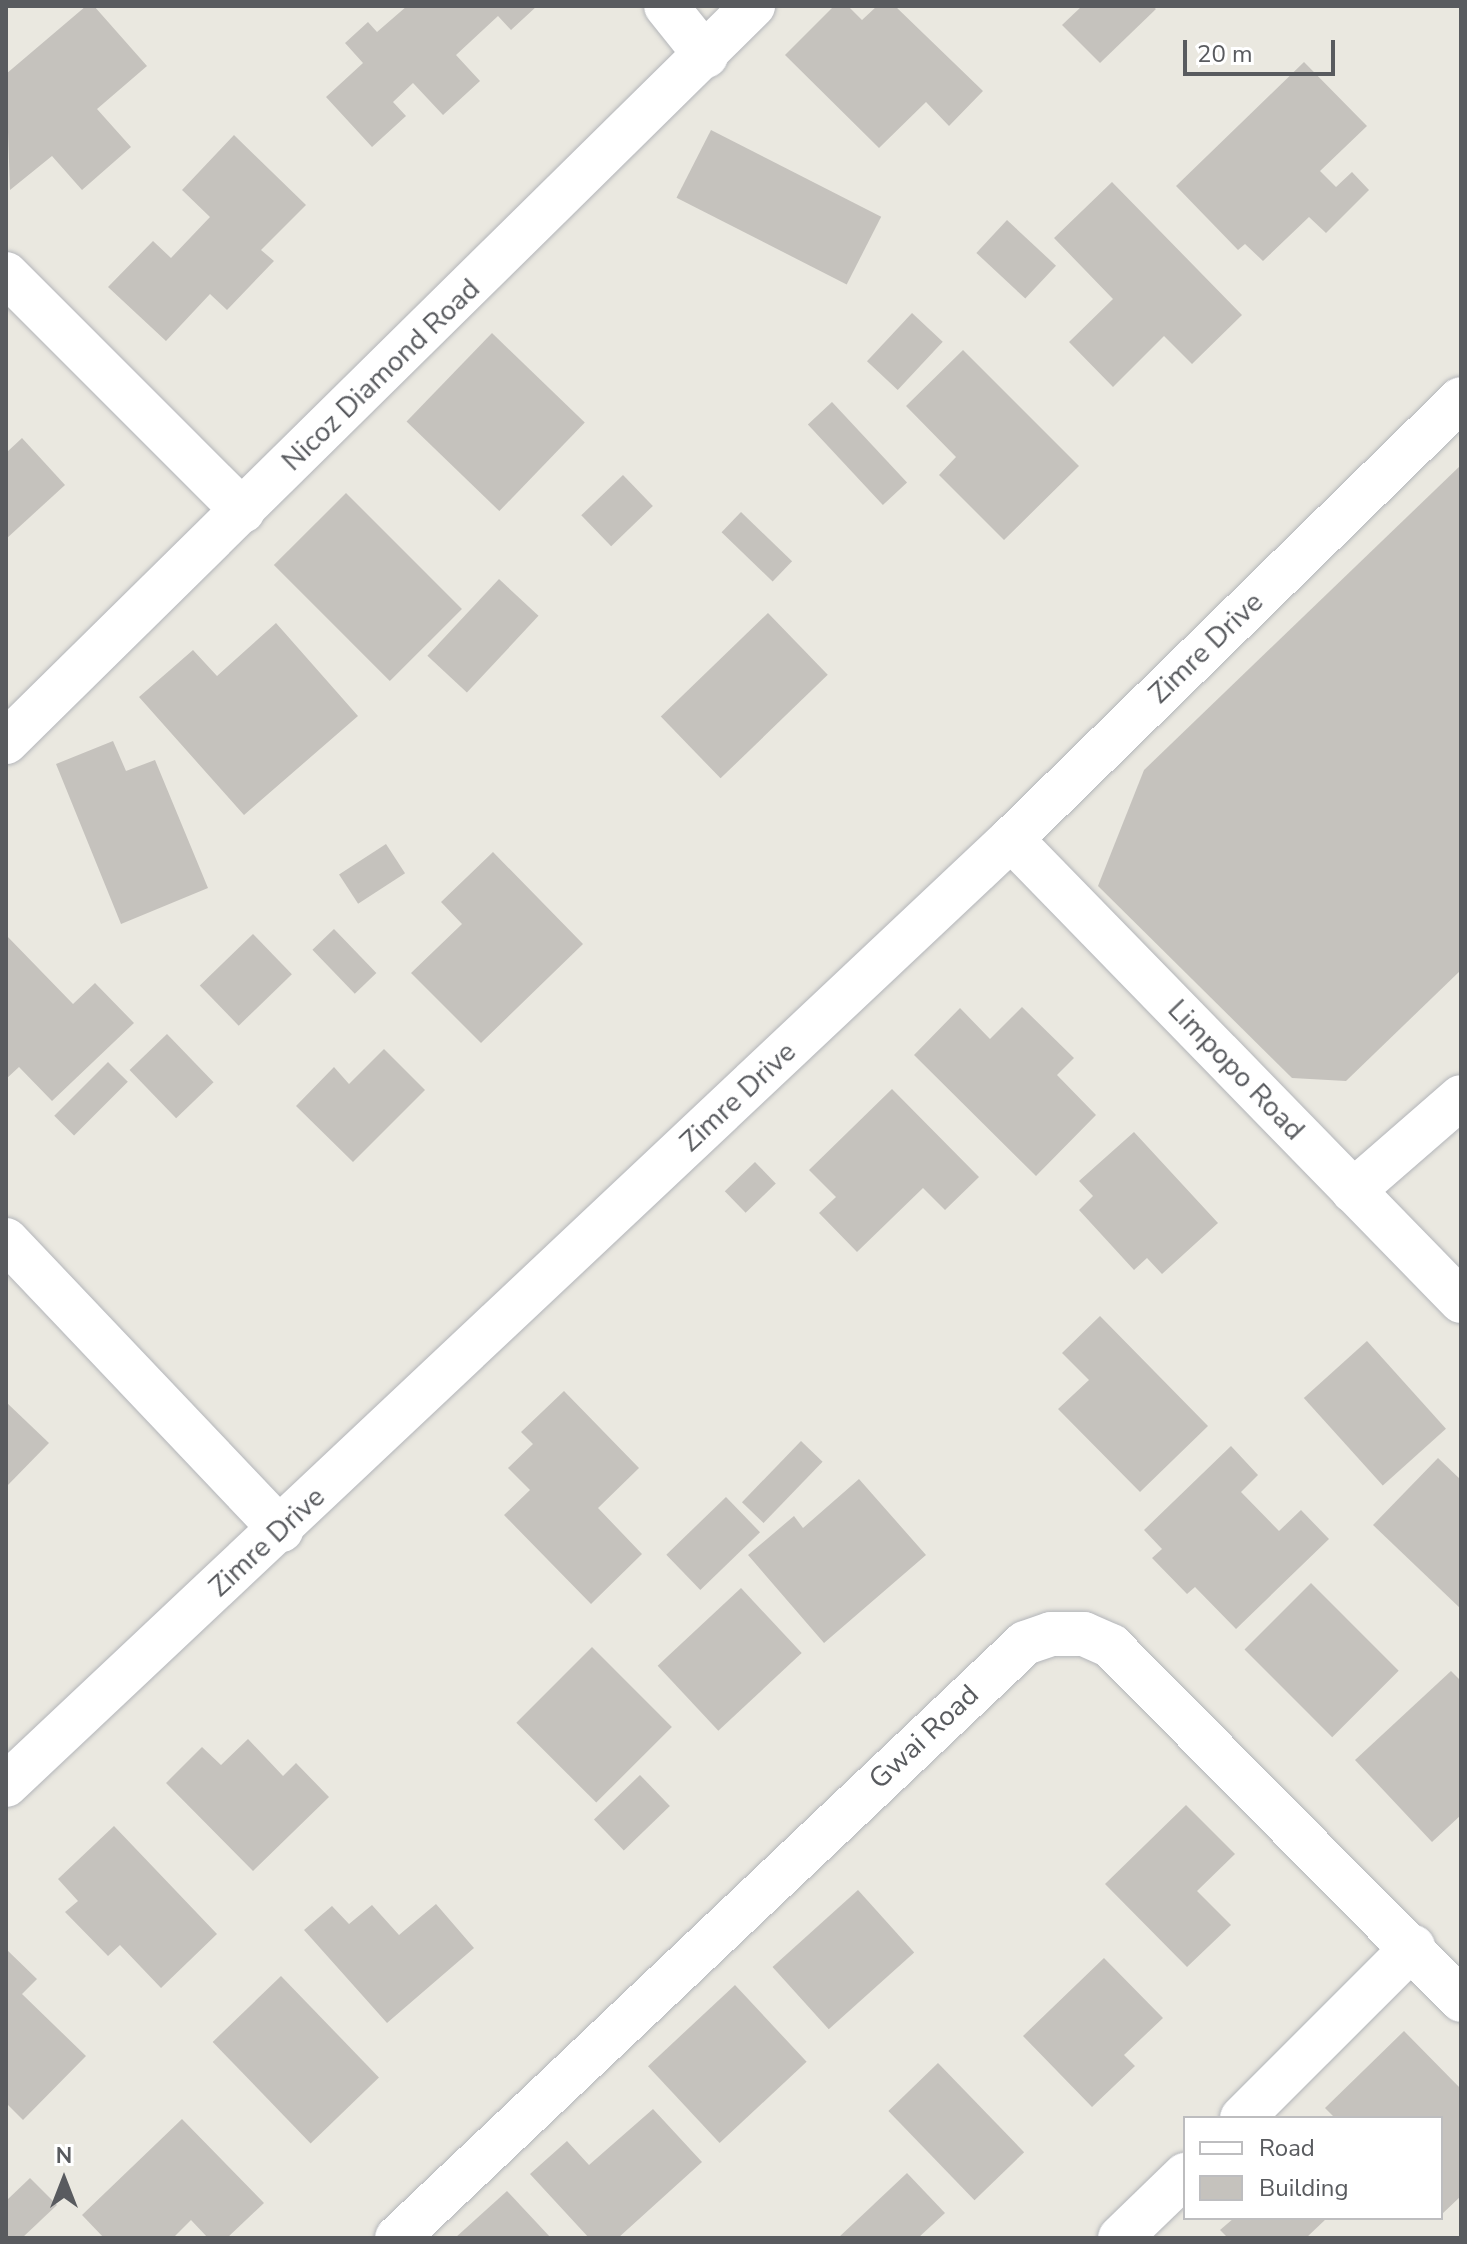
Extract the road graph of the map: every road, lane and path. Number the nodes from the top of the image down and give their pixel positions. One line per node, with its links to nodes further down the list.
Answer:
1 (666, 6): 3 (street)
2 (753, 6): 3 (street, Nicoz Diamond Road)
3 (706, 56): 6 (street, Nicoz Diamond Road)
4 (6, 274): 6 (street)
5 (1461, 399): 8 (street, Zimre Drive)
6 (243, 511): 7 (street, Nicoz Diamond Road)
7 (6, 742)
8 (1011, 839): 10 (street, Limpopo Road); 13 (street, Zimre Drive)
9 (1461, 1097): 10 (street)
10 (1353, 1191): 12 (street, Limpopo Road)
11 (6, 1240): 13 (street)
12 (1461, 1301)
13 (281, 1530): 14 (street, Zimre Drive)
14 (6, 1785)
15 (1413, 1947): 16 (street, Gwai Road); 17 (street); 19 (street, Gwai Road)
16 (1461, 2000)
17 (1244, 2116)
18 (1183, 2177): 20 (street)
19 (397, 2238)
20 (1120, 2238)

